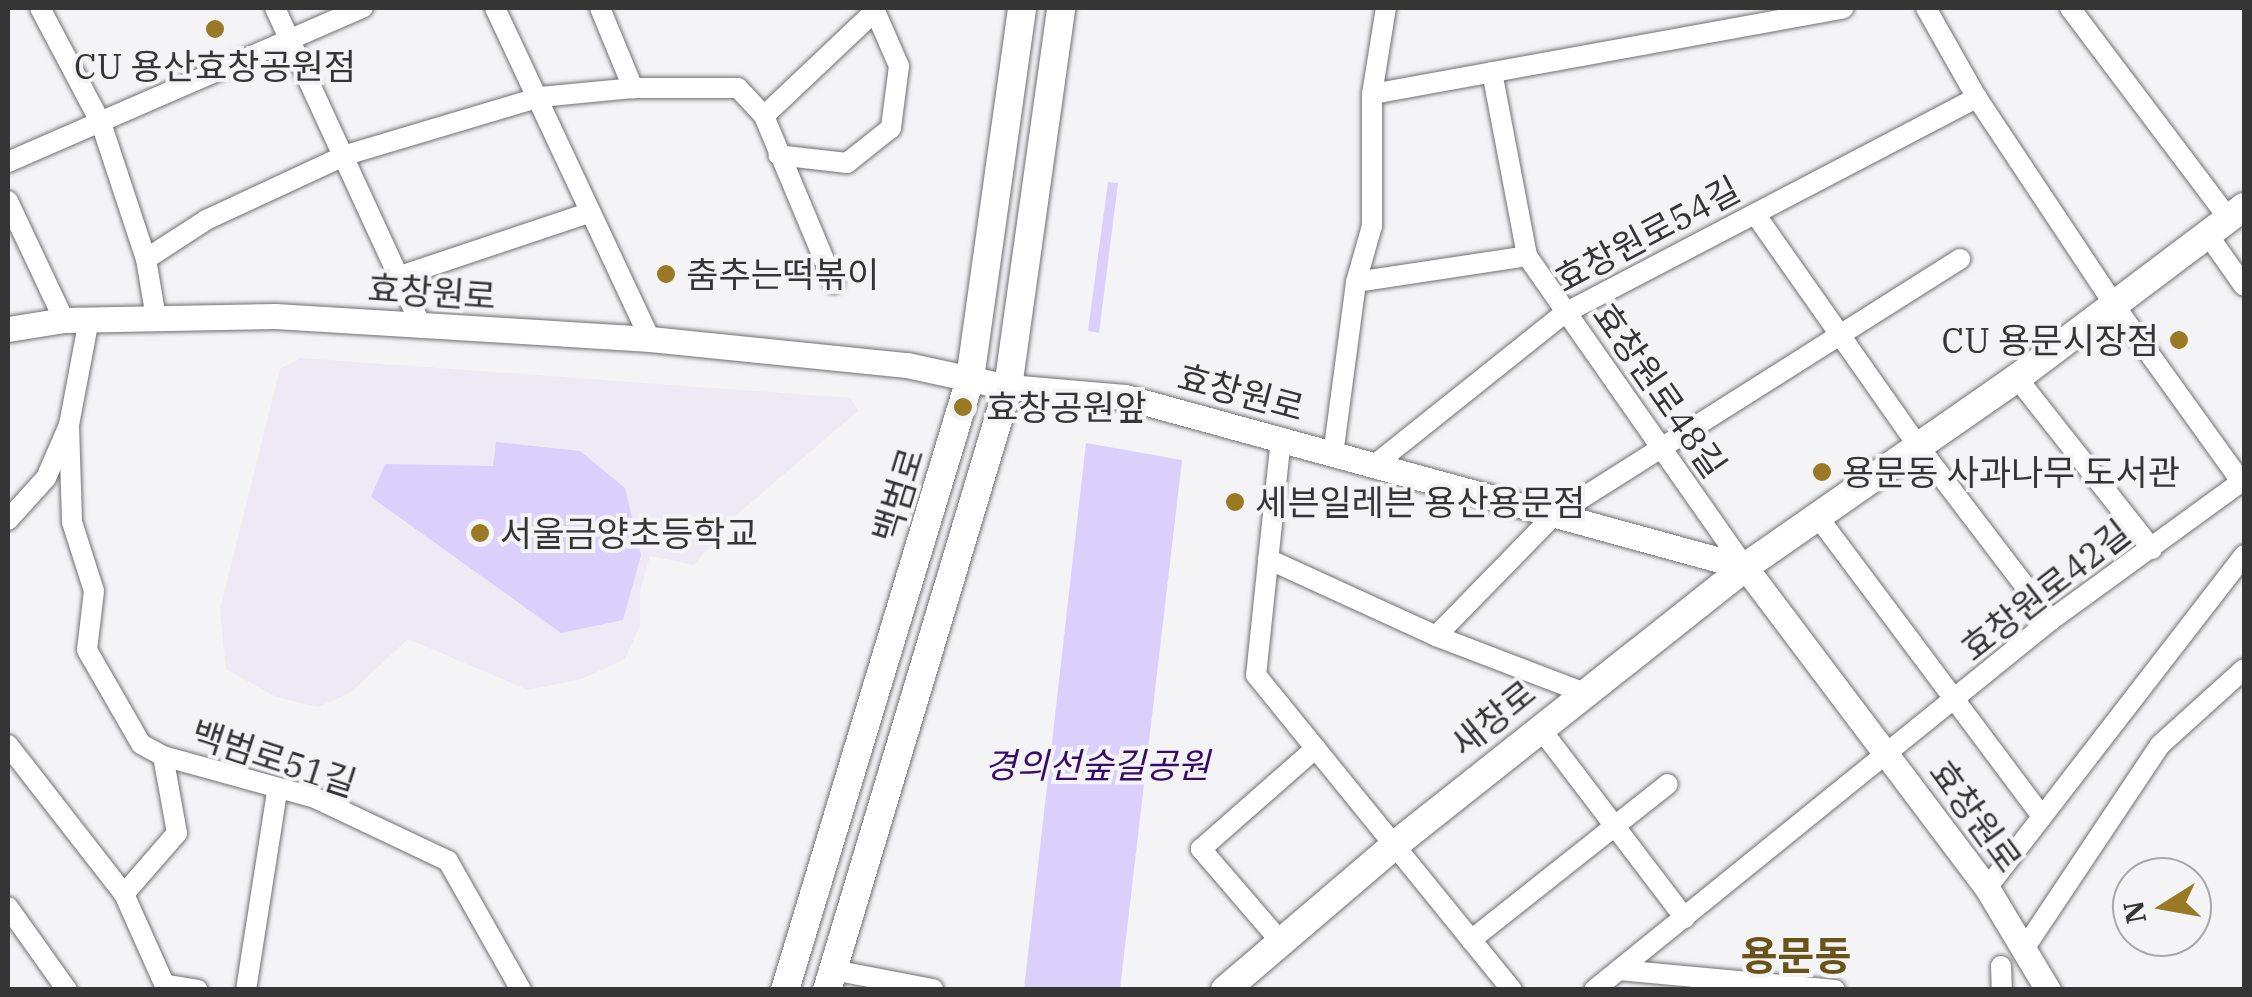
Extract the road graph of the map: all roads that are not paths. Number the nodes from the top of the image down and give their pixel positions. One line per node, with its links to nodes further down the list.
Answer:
1 (40, 8): 20 (street)
2 (275, 8): 13 (street)
3 (364, 8): 13 (street)
4 (496, 8): 17 (street)
5 (1022, 8): 24 (main road, 백범로)
6 (1061, 8): 25 (main road, 백범로)
7 (1386, 8): 16 (street)
8 (1842, 8): 12 (street)
9 (1926, 8): 18 (street)
10 (2070, 8): 29 (street)
11 (608, 10): 15 (street)
12 (1793, 12): 14 (street)
13 (290, 40): 20 (street); 21 (street)
14 (1492, 72): 16 (street); 30 (street, 효창원로48길)
15 (633, 88): 17 (street); 19 (street)
16 (1372, 94): 34 (street)
17 (540, 97): 21 (street); 27 (street)
18 (1977, 98): 28 (street, 효창원로54길); 37 (street)
19 (764, 116): 22 (street); 22 (street)
20 (101, 123): 23 (street); 31 (street)
21 (346, 155): 31 (street); 33 (street)
22 (778, 156): 35 (street)
23 (8, 162)
24 (1002, 165): 25 (main road); 46 (main road, 백범로)
25 (1041, 169): 47 (main road, 백범로)
26 (8, 201): 40 (street)
27 (588, 213): 33 (street); 44 (street)
28 (1756, 214): 38 (street, 효창원로54길); 43 (street)
29 (2227, 220): 36 (street); 37 (main road, 새창로)
30 (1527, 256): 34 (street); 38 (street, 효창원로48길)
31 (146, 260): 39 (street)
32 (1960, 260): 43 (street)
33 (400, 276): 41 (street)
34 (1356, 282): 52 (street)
35 (834, 283)
36 (2244, 286)
37 (2115, 306): 45 (main road, 새창로); 54 (street)
38 (1565, 313): 50 (street, 효창원로48길); 53 (street, 효창원로54길)
39 (156, 318): 40 (street, 효창원로); 41 (street, 효창원로)
40 (76, 320): 42 (street, 효창원로); 48 (street)
41 (422, 328): 44 (street, 효창원로)
42 (8, 329)
43 (1842, 337): 50 (street); 51 (street)
44 (650, 339): 46 (street, 효창원로)
45 (2018, 378): 51 (main road, 새창로); 58 (street)
46 (970, 379): 47 (street, 효창원로); 61 (main road, 백범로)
47 (1008, 387): 49 (street, 효창원로); 63 (main road, 백범로)
48 (69, 424): 57 (street); 72 (street)
49 (1281, 438): 52 (street, 효창원로); 60 (street)
50 (1659, 446): 55 (street); 62 (street, 효창원로48길)
51 (1919, 447): 56 (main road, 새창로); 64 (street)
52 (1333, 455): 53 (street, 효창원로)
53 (1372, 466): 55 (street, 효창원로)
54 (2243, 481): 58 (street, 효창원로42길)
55 (1552, 517): 62 (street, 효창원로); 65 (street)
56 (1818, 517): 62 (main road, 새창로); 68 (street)
57 (8, 520)
58 (2152, 549): 64 (street, 효창원로42길)
59 (2244, 555): 76 (street)
60 (1268, 559): 65 (street); 71 (street)
61 (915, 567): 63 (main road); 95 (main road, 백범로)
62 (1745, 567): 67 (main road, 새창로); 73 (street, 효창원로)
63 (950, 577): 88 (main road, 백범로)
64 (2051, 620): 68 (street, 효창원로42길)
65 (1436, 636): 67 (street)
66 (2244, 669): 85 (street)
67 (1585, 693): 69 (main road, 새창로)
68 (1955, 702): 73 (street, 효창원로42길); 76 (street)
69 (1540, 728): 77 (street); 78 (main road, 새창로)
70 (8, 745): 80 (street)
71 (1316, 748): 78 (street); 84 (street)
72 (162, 756): 75 (street, 백범로51길); 80 (street)
73 (1890, 756): 79 (street, 효창원로); 82 (street, 효창원로42길)
74 (1668, 784): 77 (street)
75 (277, 791): 93 (street); 94 (street, 백범로51길)
76 (2042, 816): 79 (street)
77 (1614, 827): 82 (street); 83 (street)
78 (1396, 844): 83 (street); 84 (main road, 새창로)
79 (1986, 888): 85 (street, 효창원로)
80 (124, 894): 89 (street)
81 (8, 907): 91 (street)
82 (1684, 918): 87 (street, 효창원로42길)
83 (1471, 940): 97 (street)
84 (1281, 942): 96 (main road, 새창로)
85 (2024, 949): 101 (street, 효창원로)
86 (2001, 966): 100 (street)
87 (1619, 970): 98 (street, 효창원로42길); 99 (street)
88 (830, 980): 90 (street, 백범로)
89 (167, 987): 92 (street)
90 (933, 989)
91 (67, 990)
92 (198, 990)
93 (246, 990)
94 (521, 990)
95 (785, 990)
96 (1226, 990)
97 (1512, 990)
98 (1594, 990)
99 (1835, 990)
100 (2002, 990)
101 (2048, 990)

